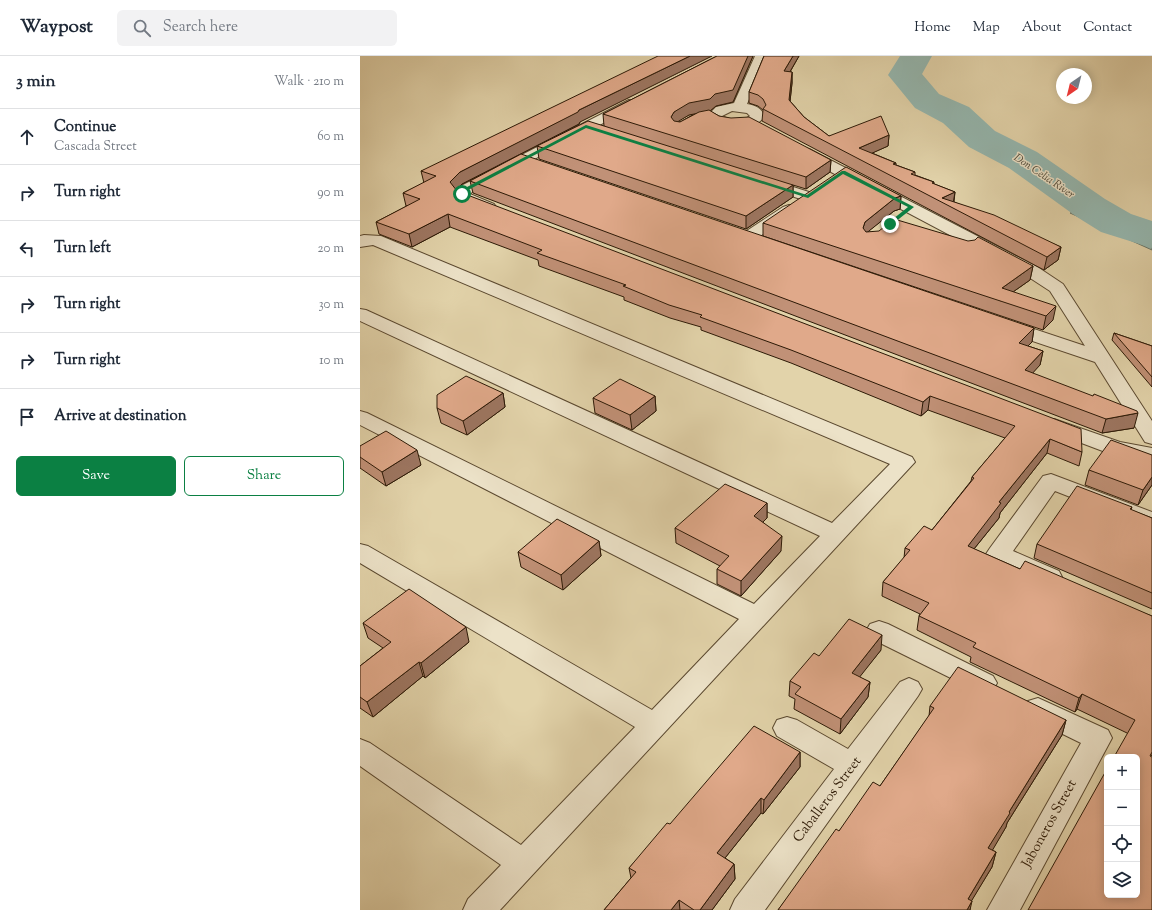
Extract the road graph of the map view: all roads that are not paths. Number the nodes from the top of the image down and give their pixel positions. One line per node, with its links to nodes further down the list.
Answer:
1 (761, 56): 3 (street)
2 (641, 98): 6 (street)
3 (739, 107): 4 (street); 4 (street)
4 (715, 115): 5 (street)
5 (700, 118)
6 (586, 126): 7 (street); 9 (street)
7 (608, 133)
8 (790, 144): 12 (street)
9 (522, 160): 10 (street); 14 (street)
10 (544, 168)
11 (748, 178): 12 (street)
12 (825, 184): 13 (street); 16 (street)
13 (912, 207): 15 (street); 19 (street)
14 (504, 213)
15 (896, 220)
16 (748, 237)
17 (935, 238): 19 (street)
18 (360, 242): 28 (street)
19 (1017, 264): 22 (street)
20 (360, 314): 28 (street)
21 (988, 320): 22 (street)
22 (1101, 358): 25 (street)
23 (360, 417): 31 (street)
24 (1041, 420): 26 (street)
25 (1152, 437)
26 (1152, 455)
27 (1152, 521): 30 (street)
28 (835, 534): 31 (street)
29 (360, 552): 34 (street)
30 (1068, 585)
31 (757, 617): 34 (street)
32 (879, 631): 41 (street, Jaboneros Street)
33 (909, 689): 37 (street, Caballeros Street)
34 (655, 725): 38 (street)
35 (787, 728): 37 (street)
36 (360, 751): 38 (street)
37 (853, 766): 40 (street, Caballeros Street)
38 (523, 863): 39 (street)
39 (479, 910)
40 (746, 910)
41 (1002, 910)

